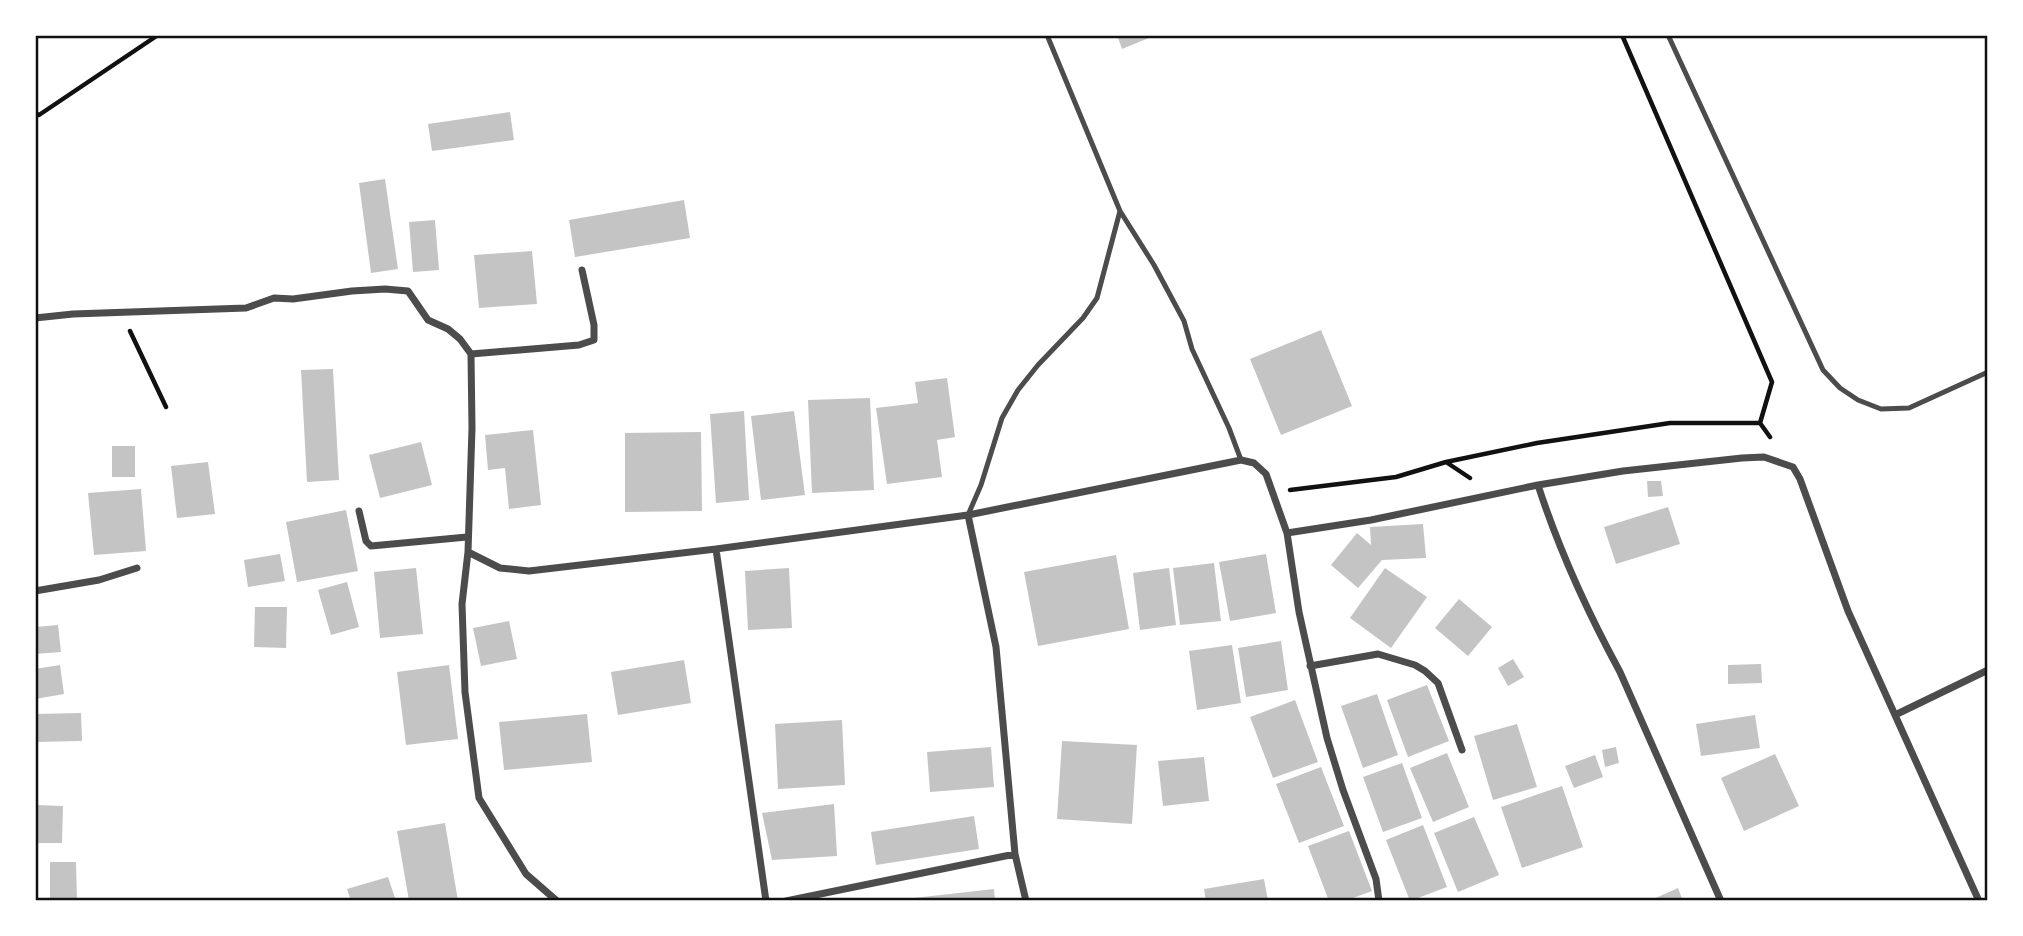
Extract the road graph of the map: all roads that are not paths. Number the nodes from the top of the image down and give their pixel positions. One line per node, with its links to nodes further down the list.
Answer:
1 (1047, 35): 3 (lane)
2 (1668, 35): 7 (lane)
3 (1120, 211): 8 (lane); 11 (lane)
4 (582, 270): 6 (street)
5 (35, 318): 6 (street)
6 (471, 355): 13 (street)
7 (1988, 372)
8 (1241, 460): 11 (street); 12 (street)
9 (1538, 485): 12 (street); 20 (street); 28 (street)
10 (359, 511): 13 (street)
11 (968, 515): 14 (street); 22 (street)
12 (1287, 533): 18 (street)
13 (467, 537): 15 (street)
14 (716, 549): 15 (street); 24 (street)
15 (468, 552): 23 (street)
16 (136, 568): 17 (street)
17 (35, 591)
18 (1310, 666): 21 (street); 27 (street)
19 (1988, 670): 20 (street)
20 (1895, 715): 29 (street)
21 (1462, 750)
22 (1015, 854): 25 (street); 26 (street)
23 (557, 901)
24 (766, 901)
25 (786, 901)
26 (1026, 901)
27 (1379, 901)
28 (1721, 901)
29 (1979, 901)

